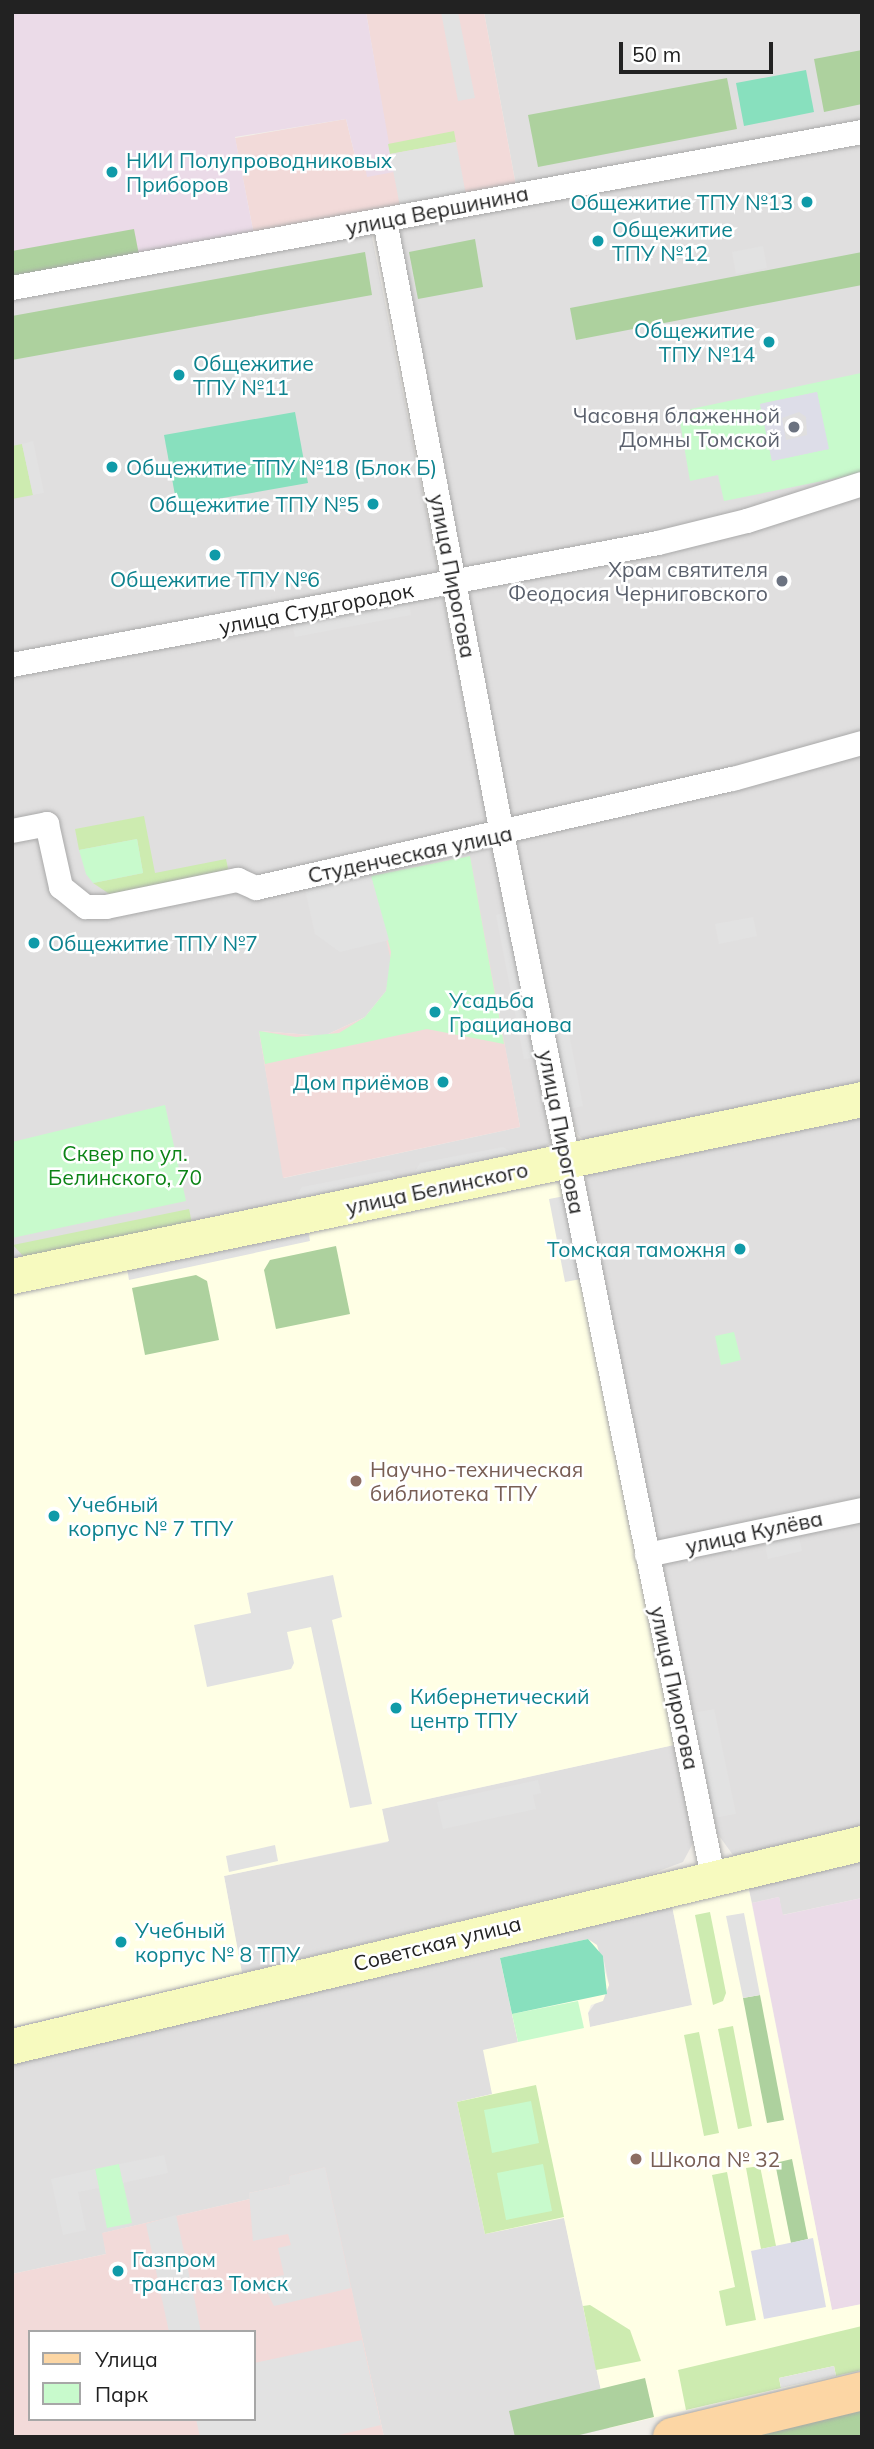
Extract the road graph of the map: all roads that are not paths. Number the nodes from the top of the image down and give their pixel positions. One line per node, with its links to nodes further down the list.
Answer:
1 (862, 132): 2 (street, улица Вершинина)
2 (385, 221): 3 (street, улица Вершинина); 5 (street, улица Пирогова)
3 (12, 288)
4 (862, 484): 5 (street, улица Студгородок)
5 (454, 582): 6 (street, улица Студгородок); 9 (street, улица Пирогова)
6 (12, 665)
7 (862, 743): 9 (street, Студенческая улица)
8 (12, 831): 9 (street, Студенческая улица)
9 (502, 834): 11 (street, улица Пирогова)
10 (862, 1099): 11 (street, улица Белинского)
11 (567, 1161): 12 (street, улица Белинского); 14 (street, улица Пирогова)
12 (12, 1276)
13 (862, 1510): 14 (street, улица Кулёва)
14 (647, 1555): 16 (street, улица Пирогова)
15 (862, 1843): 16 (street, Советская улица)
16 (713, 1877): 17 (street, Советская улица)
17 (12, 2046)
18 (862, 2391): 19 (main road)
19 (672, 2437)

